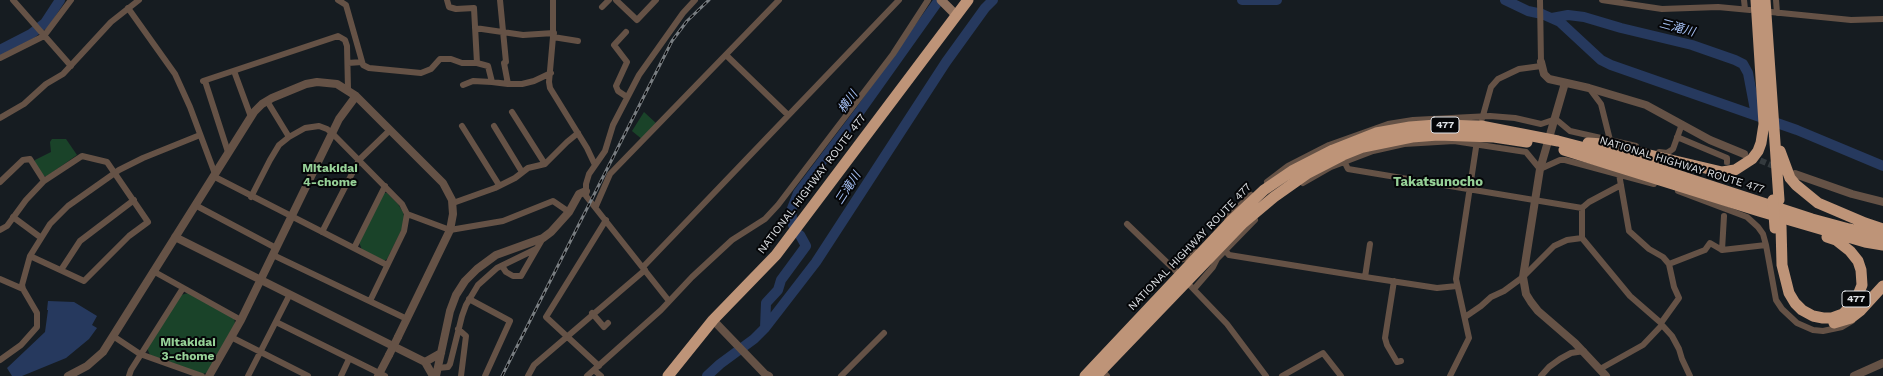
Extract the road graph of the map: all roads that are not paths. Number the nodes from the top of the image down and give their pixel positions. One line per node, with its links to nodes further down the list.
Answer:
1 (13, 0): 35 (street)
2 (71, 0): 35 (street)
3 (138, 0): 27 (street)
4 (338, 0): 40 (street)
5 (447, 0): 28 (street)
6 (473, 0): 28 (street)
7 (500, 0): 32 (street)
8 (553, 0): 34 (street)
9 (609, 0): 26 (street)
10 (616, 0): 11 (street)
11 (656, 0)
12 (695, 0): 54 (street)
13 (779, 0): 38 (street)
14 (899, 0): 57 (street)
15 (928, 0): 150 (street)
16 (968, 0): 29 (highway, NATIONAL HIGHWAY ROUTE 477)
17 (1540, 0): 43 (street)
18 (1602, 0): 25 (street)
19 (1651, 0): 25 (street)
20 (1744, 0): 25 (street)
21 (1756, 0): 37 (highway, 477)
22 (1765, 0): 37 (highway, 477)
23 (1776, 0): 30 (street)
24 (944, 3): 29 (main road)
25 (1646, 6)
26 (602, 7)
27 (128, 8): 44 (street); 68 (street)
28 (474, 8): 31 (street)
29 (956, 15): 155 (highway, NATIONAL HIGHWAY ROUTE 477)
30 (1883, 19)
31 (475, 28): 32 (street); 42 (street)
32 (503, 31): 34 (street); 49 (street)
33 (626, 32): 54 (street)
34 (554, 35): 36 (street); 46 (street)
35 (44, 36): 39 (street); 44 (street)
36 (578, 41)
37 (1765, 48): 73 (highway, 477); 73 (highway, 477)
38 (726, 55): 57 (street); 100 (street)
39 (0, 58)
40 (362, 62): 41 (street); 42 (street)
41 (348, 63): 45 (street); 52 (street)
42 (478, 63): 47 (street)
43 (1541, 64): 48 (street); 65 (street)
44 (71, 66): 59 (street)
45 (234, 71): 58 (street); 74 (street)
46 (551, 73): 49 (street); 67 (street)
47 (492, 82): 49 (street); 50 (street)
48 (1565, 83): 51 (street); 60 (street)
49 (508, 84)
50 (463, 85)
51 (1589, 88): 61 (street); 71 (street)
52 (348, 89): 53 (street); 55 (street)
53 (356, 96): 64 (street); 66 (street)
54 (627, 97): 80 (street)
55 (267, 101): 58 (street); 69 (street)
56 (512, 112): 79 (street)
57 (788, 115): 133 (street)
58 (250, 117): 74 (street)
59 (0, 118)
60 (1553, 120): 65 (street); 71 (street); 72 (street)
61 (1682, 124): 70 (street); 75 (street)
62 (462, 126): 89 (street)
63 (494, 126): 82 (street)
64 (390, 130): 76 (street); 98 (street)
65 (1479, 131): 72 (highway, NATIONAL HIGHWAY ROUTE 477 / 477); 77 (street); 81 (street); 92 (street); 124 (highway, NATIONAL HIGHWAY ROUTE 477 / 477); 132 (street); 141 (highway, NATIONAL HIGHWAY ROUTE 477 / 477)
66 (332, 133): 69 (street); 76 (street); 107 (street)
67 (578, 133): 79 (street); 80 (street)
68 (200, 135): 83 (street); 86 (street)
69 (289, 136): 94 (street)
70 (1677, 137): 71 (street); 78 (street)
71 (1610, 140)
72 (1550, 142): 73 (highway, 477); 81 (street); 102 (highway, NATIONAL HIGHWAY ROUTE 477 / 477); 115 (highway, NATIONAL HIGHWAY ROUTE 477 / 477)
73 (1771, 145): 110 (highway, 477); 111 (highway, 477)
74 (228, 152): 86 (street)
75 (1744, 154)
76 (359, 160): 91 (street); 114 (street)
77 (1344, 161): 92 (street); 124 (street)
78 (1727, 162)
79 (545, 164): 82 (street)
80 (595, 165): 93 (street)
81 (1540, 169): 84 (street); 96 (street)
82 (522, 172): 89 (street)
83 (114, 173): 87 (street); 95 (street); 116 (street)
84 (1619, 174): 90 (street); 121 (street)
85 (1795, 174): 97 (street)
86 (214, 175): 94 (street); 99 (street)
87 (44, 181): 88 (street); 106 (street)
88 (0, 182)
89 (499, 185): 98 (street)
90 (1621, 185): 101 (street); 129 (street)
91 (384, 186): 104 (street); 123 (street)
92 (1470, 190): 96 (street); 142 (street)
93 (586, 191): 100 (street); 103 (street)
94 (251, 197): 107 (street)
95 (134, 200): 134 (street); 134 (street)
96 (1534, 201): 101 (street); 137 (street)
97 (1883, 202)
98 (453, 203): 113 (street)
99 (194, 205): 117 (street); 127 (street)
100 (596, 206): 108 (street)
101 (1582, 208): 119 (street)
102 (1759, 211): 110 (highway, 477); 122 (highway, NATIONAL HIGHWAY ROUTE 477 / 477)
103 (568, 212): 113 (street); 118 (street)
104 (407, 214): 113 (street); 130 (street)
105 (1724, 216): 126 (street)
106 (13, 217): 112 (street); 116 (street)
107 (291, 217): 114 (street); 127 (street)
108 (606, 220): 133 (street); 161 (street)
109 (1127, 224): 132 (street)
110 (1778, 227): 143 (highway, 477)
111 (1883, 229)
112 (0, 230)
113 (450, 230): 153 (street)
114 (322, 232): 123 (street)
115 (1883, 236)
116 (40, 237): 128 (street)
117 (175, 237): 135 (street); 139 (street)
118 (543, 238): 125 (street); 166 (street)
119 (1582, 238): 137 (street); 158 (street)
120 (1370, 244): 136 (street)
121 (1766, 245): 126 (street); 146 (street)
122 (1883, 245)
123 (354, 248): 130 (street)
124 (1223, 248): 136 (street); 141 (highway, NATIONAL HIGHWAY ROUTE 477 / 477)
125 (536, 249): 131 (street); 131 (street)
126 (1722, 250): 129 (street)
127 (274, 251): 139 (street); 149 (street)
128 (30, 256): 134 (street); 145 (street)
129 (1669, 264): 158 (street)
130 (387, 265): 149 (street)
131 (502, 266): 148 (street)
132 (1171, 266): 141 (street)
133 (644, 268): 150 (street); 151 (street)
134 (61, 270)
135 (153, 271): 144 (street); 162 (street)
136 (1365, 276): 140 (street)
137 (1523, 277): 152 (street); 164 (street)
138 (0, 280): 145 (street)
139 (260, 280): 147 (street); 154 (street)
140 (1394, 281): 142 (street); 170 (street)
141 (1187, 282): 176 (highway, NATIONAL HIGHWAY ROUTE 477 / 477); 196 (street)
142 (1456, 286): 152 (street)
143 (1883, 286)
144 (183, 288): 154 (street); 167 (street)
145 (23, 290): 169 (street)
146 (1883, 291)
147 (290, 294): 156 (street); 171 (street)
148 (469, 299): 159 (street); 189 (street)
149 (370, 301): 153 (street)
150 (669, 302): 173 (street)
151 (592, 314): 157 (street); 161 (street)
152 (1465, 317): 199 (street)
153 (407, 319): 178 (street, bridge)
154 (241, 320): 163 (street)
155 (713, 320): 179 (street); 193 (highway, NATIONAL HIGHWAY ROUTE 477)
156 (276, 322): 165 (street); 168 (street)
157 (608, 323)
158 (1661, 324): 174 (street); 202 (street)
159 (458, 329): 175 (street); 188 (street)
160 (884, 333): 194 (street)
161 (567, 335): 173 (street); 190 (street)
162 (113, 336): 167 (street); 177 (street)
163 (231, 337): 165 (street); 183 (street)
164 (1584, 351): 174 (street); 200 (street)
165 (261, 352): 184 (street); 185 (street)
166 (441, 353): 171 (street); 175 (street)
167 (140, 354): 181 (street); 182 (street)
168 (350, 359): 178 (street); 186 (street)
169 (0, 360)
170 (1402, 361)
171 (425, 362): 187 (street)
172 (1883, 363): 203 (street)
173 (597, 368): 191 (street); 192 (street)
174 (1600, 369): 201 (street)
175 (437, 372)
176 (1100, 372): 195 (highway, NATIONAL HIGHWAY ROUTE 477 / 477)
177 (80, 374): 180 (street)
178 (381, 375)
179 (767, 375)
180 (68, 376)
181 (129, 376)
182 (202, 376)
183 (209, 376)
184 (248, 376)
185 (308, 376)
186 (341, 376)
187 (433, 376)
188 (461, 376)
189 (484, 376)
190 (528, 376)
191 (587, 376)
192 (601, 376)
193 (668, 376)
194 (841, 376)
195 (1085, 376)
196 (1266, 376)
197 (1282, 376): 198 (street)
198 (1341, 376)
199 (1450, 376)
200 (1541, 376)
201 (1606, 376)
202 (1690, 376)
203 (1854, 376)

